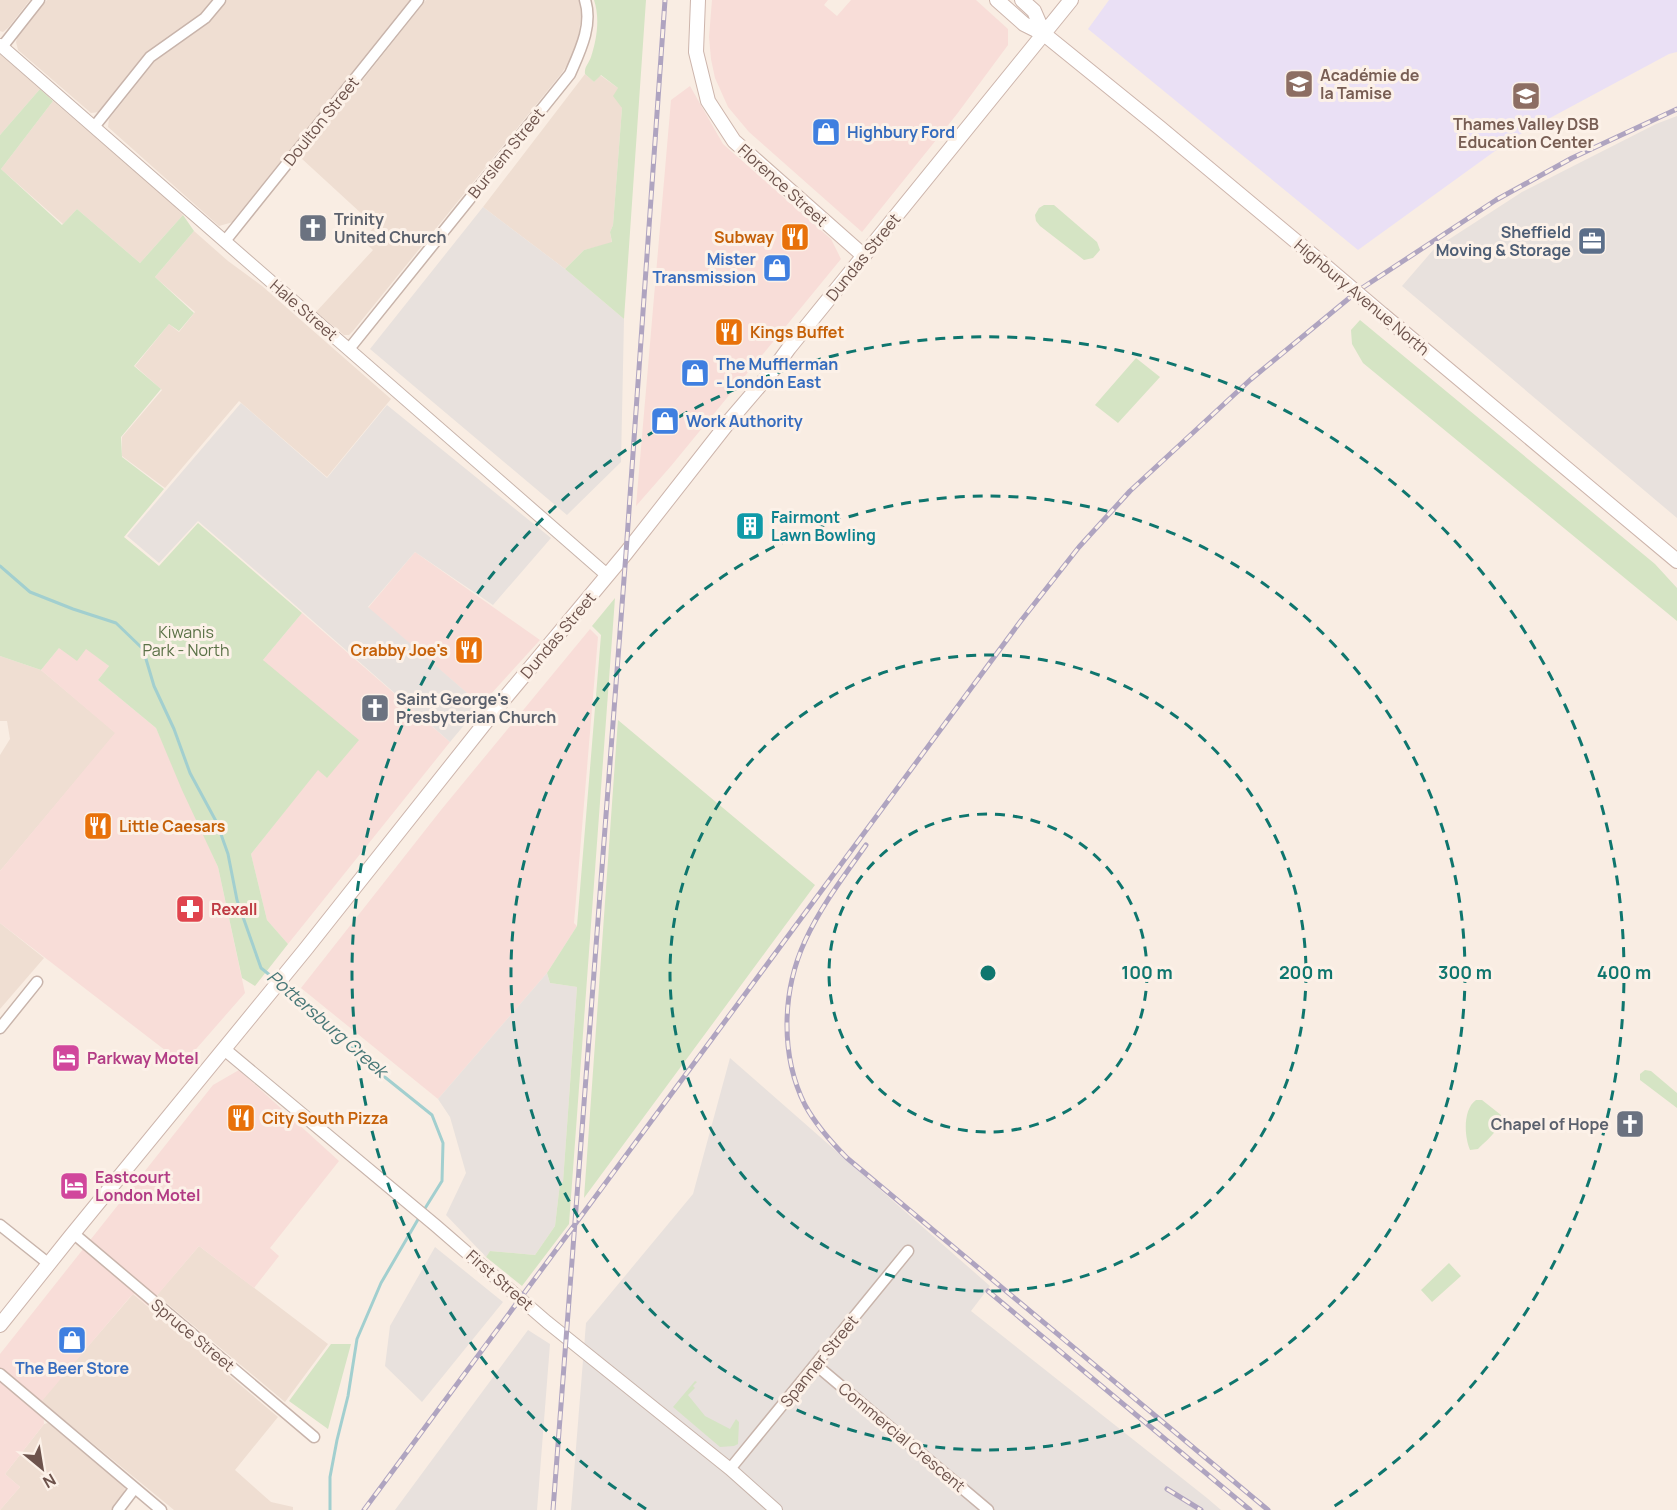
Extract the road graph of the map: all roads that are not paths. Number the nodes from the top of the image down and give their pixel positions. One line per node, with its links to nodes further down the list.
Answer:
1 (39, 0): 10 (street)
2 (220, 0): 11 (street)
3 (418, 0): 12 (street, Doulton Street)
4 (585, 0): 14 (street, Burslem Street)
5 (698, 0): 13 (main road, Florence Street)
6 (997, 0): 9 (main road, Highbury Avenue North)
7 (1022, 0): 9 (main road, Highbury Avenue North)
8 (1071, 0): 9 (main road, Dundas Street)
9 (1044, 34): 13 (main road, Dundas Street); 15 (main road, Highbury Avenue North, bridge)
10 (1, 46): 11 (street, Hale Street)
11 (94, 127): 12 (street, Hale Street)
12 (225, 241): 14 (street, Hale Street)
13 (864, 256): 16 (main road, Dundas Street)
14 (349, 350): 16 (street, Hale Street)
15 (1677, 561)
16 (608, 575): 19 (main road, Dundas Street)
17 (37, 982): 18 (street)
18 (0, 1028)
19 (224, 1049): 21 (main road, Dundas Street); 28 (street, First Street)
20 (0, 1225): 23 (street)
21 (73, 1233): 23 (main road, Dundas Street); 27 (street, Spruce Street)
22 (908, 1251): 25 (street, Spanner Street)
23 (49, 1264): 24 (main road, Dundas Street)
24 (0, 1325)
25 (816, 1365): 28 (street, Spanner Street); 33 (street, Commercial Crescent)
26 (0, 1374): 29 (street)
27 (314, 1437)
28 (730, 1469): 32 (street, First Street)
29 (134, 1489): 30 (street); 31 (street)
30 (118, 1510)
31 (161, 1510)
32 (776, 1510)
33 (988, 1510)

